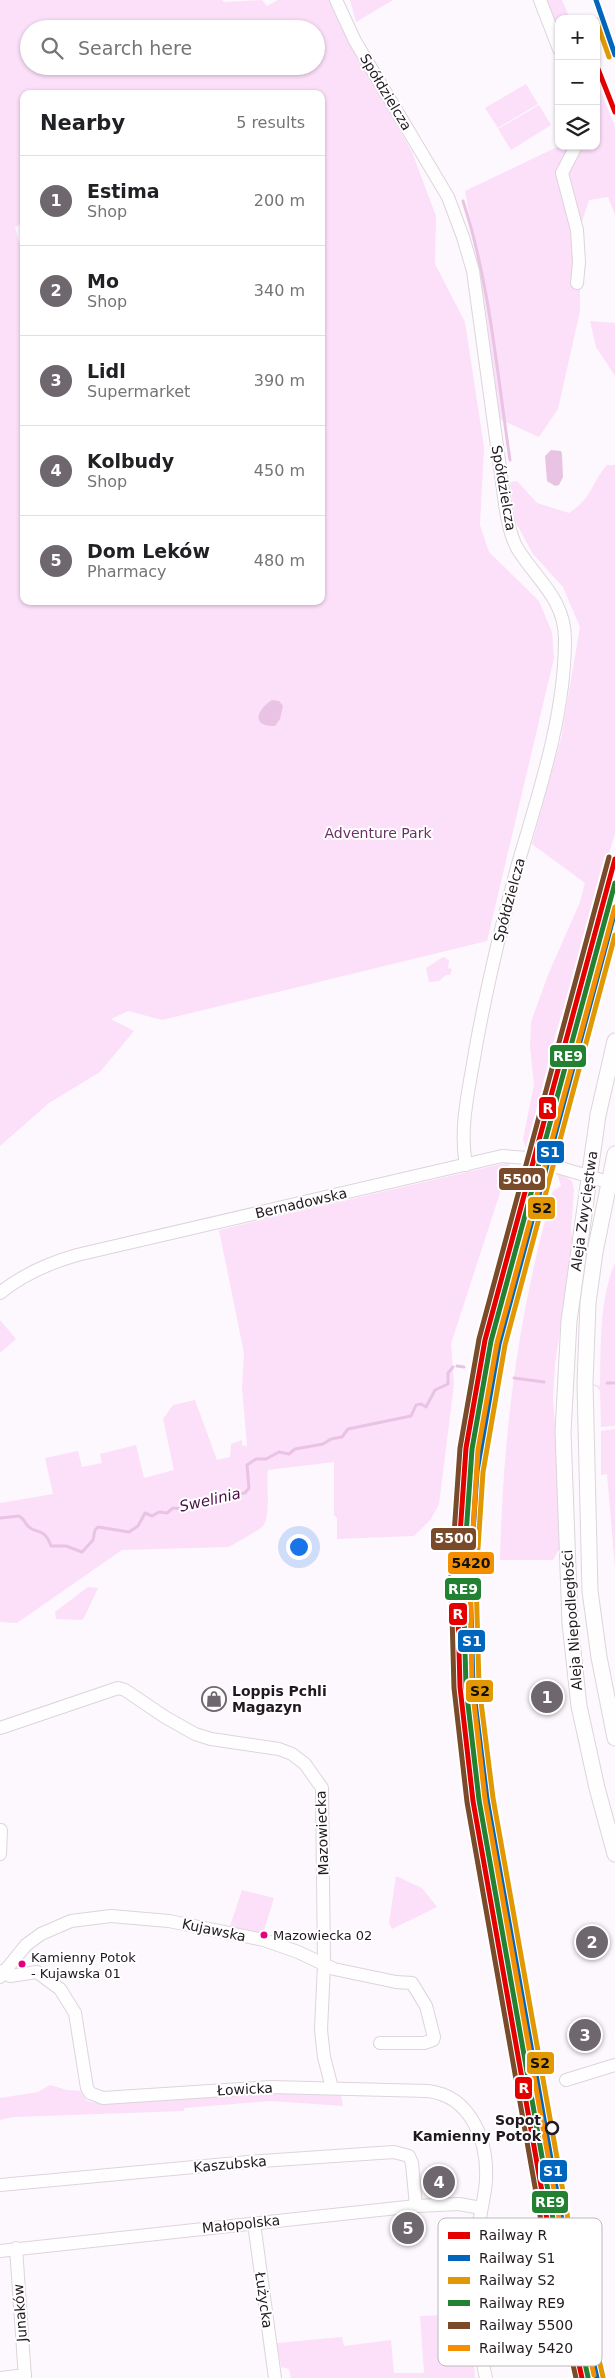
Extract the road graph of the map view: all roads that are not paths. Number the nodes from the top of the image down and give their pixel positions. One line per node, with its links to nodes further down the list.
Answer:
1 (336, 0): 8 (street, Spółdzielcza)
2 (540, 0): 3 (street)
3 (555, 39)
4 (574, 150): 5 (street)
5 (577, 283)
6 (615, 1041): 9 (main road, Aleja Zwycięstwa)
7 (615, 1154): 10 (main road, Aleja Zwycięstwa)
8 (466, 1165): 9 (street, Bernadowska); 11 (street, Bernadowska)
9 (588, 1175): 10 (street, Bernadowska); 12 (main road, Aleja Zwycięstwa)
10 (608, 1182): 13 (main road, Aleja Zwycięstwa)
11 (0, 1293)
12 (564, 1382): 18 (main road, Aleja Niepodległości)
13 (585, 1383): 15 (main road, Aleja Niepodległości)
14 (0, 1728): 19 (street, Mazowiecka)
15 (615, 1738)
16 (1, 1830): 17 (street)
17 (0, 1854)
18 (615, 1854)
19 (324, 1965): 20 (street, Kujawska); 21 (street, Kujawska); 24 (street, Mazowiecka)
20 (1, 1974): 24 (street, Łowicka)
21 (380, 2043)
22 (615, 2065): 23 (street)
23 (566, 2080)
24 (332, 2088): 27 (street, Łowicka)
25 (0, 2186): 26 (street, Kaszubska)
26 (416, 2206): 27 (street, Małopolska); 29 (street, Małopolska)
27 (482, 2208): 28 (street, Łowicka)
28 (481, 2218)
29 (254, 2223): 30 (street, Małopolska); 34 (street, Łużycka)
30 (16, 2248): 31 (street, Małopolska); 32 (street, Junaków)
31 (0, 2251)
32 (25, 2377): 33 (street)
33 (0, 2378)
34 (275, 2378)

